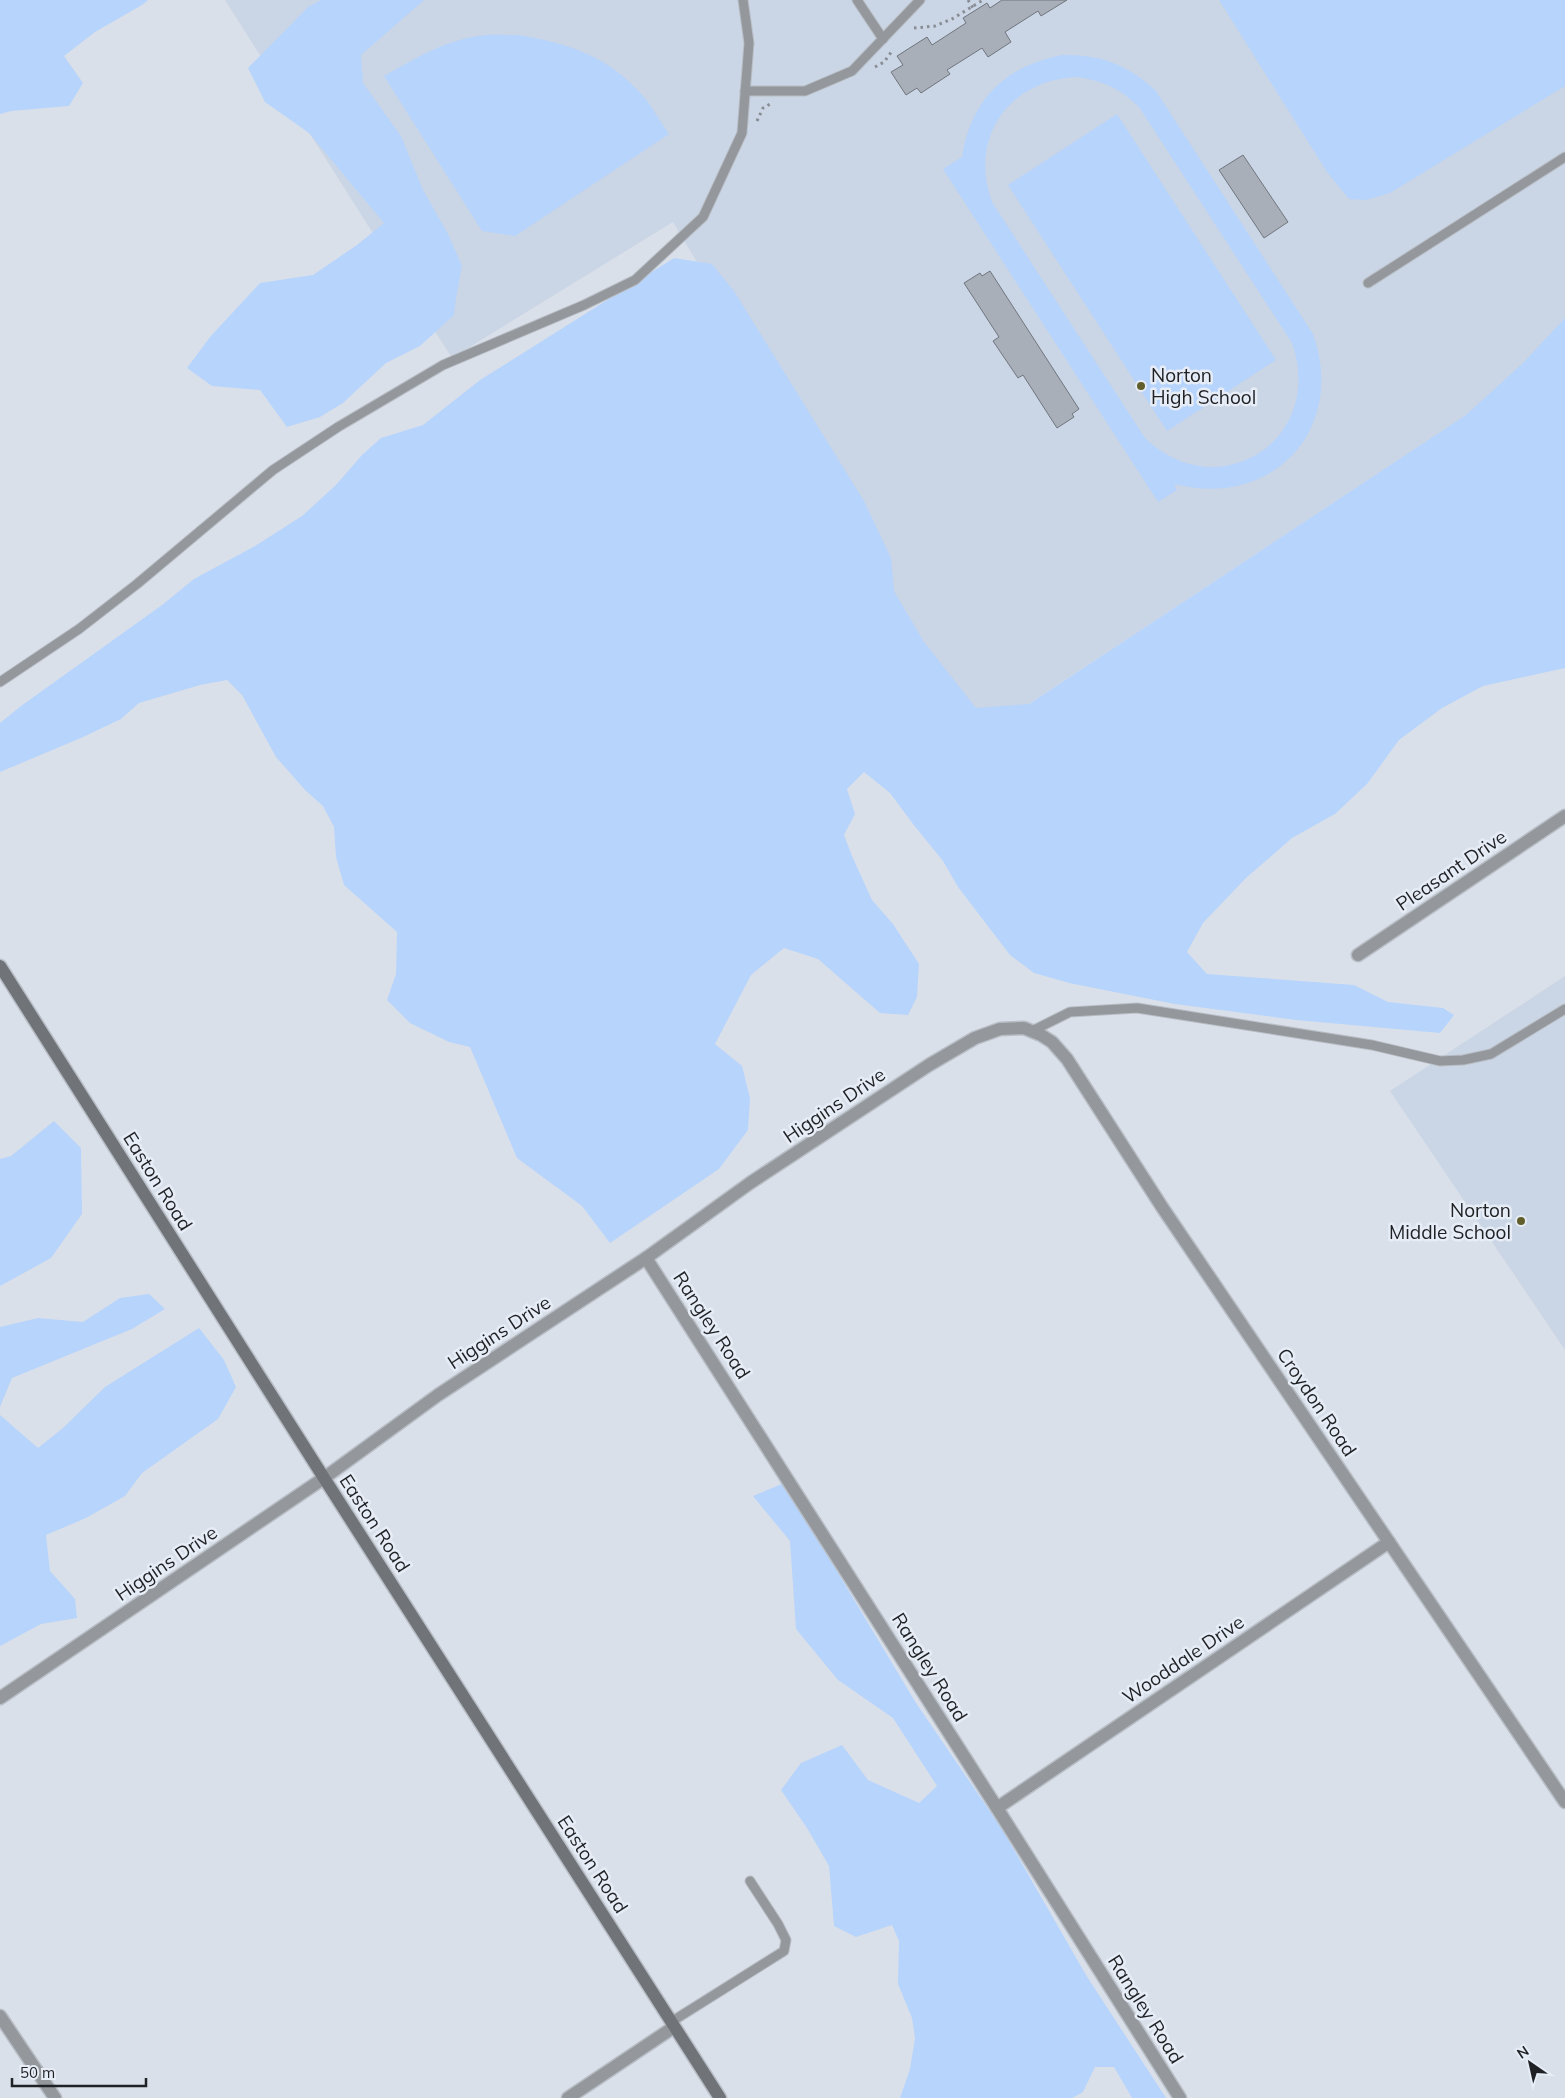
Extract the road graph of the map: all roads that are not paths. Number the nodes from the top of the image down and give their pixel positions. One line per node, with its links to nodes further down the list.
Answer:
1 (743, 0): 5 (lane)
2 (857, 0): 4 (lane)
3 (920, 0): 4 (lane)
4 (883, 39): 5 (lane)
5 (745, 91): 8 (lane)
6 (1565, 157): 7 (lane)
7 (1368, 283)
8 (0, 682)
9 (1565, 816): 10 (street, Pleasant Drive)
10 (1358, 955)
11 (0, 966): 15 (street, Easton Road)
12 (1565, 1009): 13 (lane)
13 (1032, 1030): 14 (street, Higgins Drive); 16 (street, Croydon Road)
14 (646, 1258): 15 (street, Higgins Drive); 19 (street, Rangley Road)
15 (324, 1478): 17 (street, Higgins Drive); 22 (street, Easton Road)
16 (1390, 1542): 18 (street, Croydon Road); 19 (street, Wooddale Drive)
17 (0, 1698)
18 (1565, 1802)
19 (997, 1808): 26 (street, Rangley Road)
20 (750, 1881): 22 (lane)
21 (0, 2016): 23 (street)
22 (673, 2025): 24 (street); 25 (street, Easton Road)
23 (55, 2098)
24 (568, 2098)
25 (720, 2098)
26 (1180, 2098)

